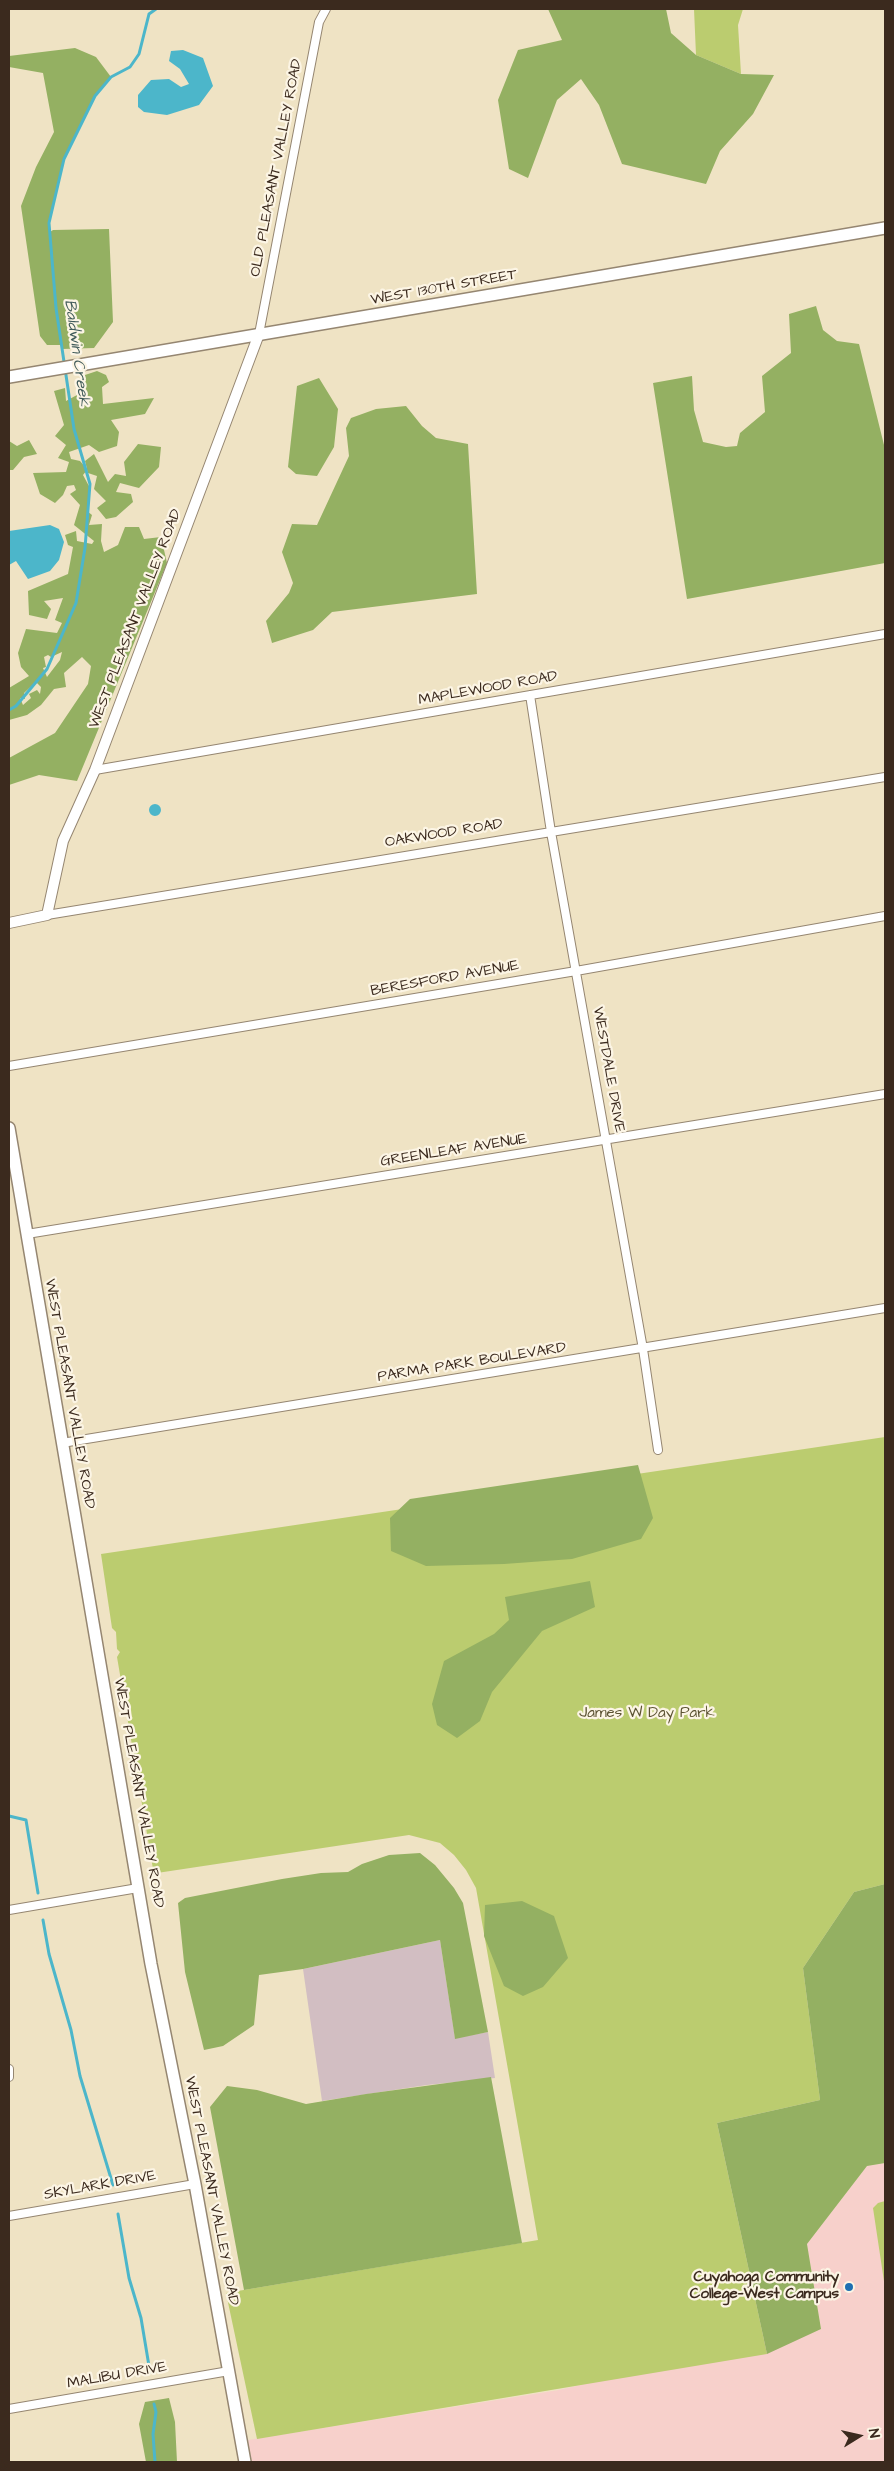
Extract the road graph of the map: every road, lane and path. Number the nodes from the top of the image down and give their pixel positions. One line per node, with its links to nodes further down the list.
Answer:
1 (326, 9): 3 (street, OLD PLEASANT VALLEY ROAD)
2 (885, 228): 3 (main road, WEST 130TH STREET)
3 (259, 334): 4 (main road, WEST 130TH STREET); 7 (street, WEST PLEASANT VALLEY ROAD)
4 (9, 377)
5 (885, 634): 6 (street, MAPLEWOOD ROAD)
6 (530, 695): 7 (street, MAPLEWOOD ROAD); 9 (street, WESTDALE DRIVE)
7 (95, 770): 10 (street, WEST PLEASANT VALLEY ROAD)
8 (885, 777): 9 (street, OAKWOOD ROAD)
9 (551, 832): 10 (street, OAKWOOD ROAD); 13 (street, WESTDALE DRIVE)
10 (47, 915): 12 (street, OAKWOOD ROAD)
11 (885, 916): 13 (street, BERESFORD AVENUE)
12 (9, 922)
13 (576, 971): 14 (street, BERESFORD AVENUE); 17 (street, WESTDALE DRIVE)
14 (9, 1066)
15 (885, 1094): 17 (street, GREENLEAF AVENUE)
16 (9, 1128): 18 (main road, WEST PLEASANT VALLEY ROAD)
17 (606, 1141): 18 (street, GREENLEAF AVENUE); 20 (street, WESTDALE DRIVE)
18 (28, 1234): 21 (main road, WEST PLEASANT VALLEY ROAD)
19 (885, 1308): 20 (street, PARMA PARK BOULEVARD)
20 (643, 1349): 21 (street, PARMA PARK BOULEVARD); 22 (street, WESTDALE DRIVE)
21 (62, 1443): 23 (main road, WEST PLEASANT VALLEY ROAD)
22 (658, 1450)
23 (138, 1888): 24 (street); 27 (main road, WEST PLEASANT VALLEY ROAD)
24 (9, 1910)
25 (9, 2069): 26 (street)
26 (9, 2077)
27 (195, 2184): 28 (street, SKYLARK DRIVE); 29 (main road, WEST PLEASANT VALLEY ROAD)
28 (9, 2216)
29 (230, 2371): 30 (street, MALIBU DRIVE); 31 (main road, WEST PLEASANT VALLEY ROAD)
30 (9, 2409)
31 (245, 2462)

